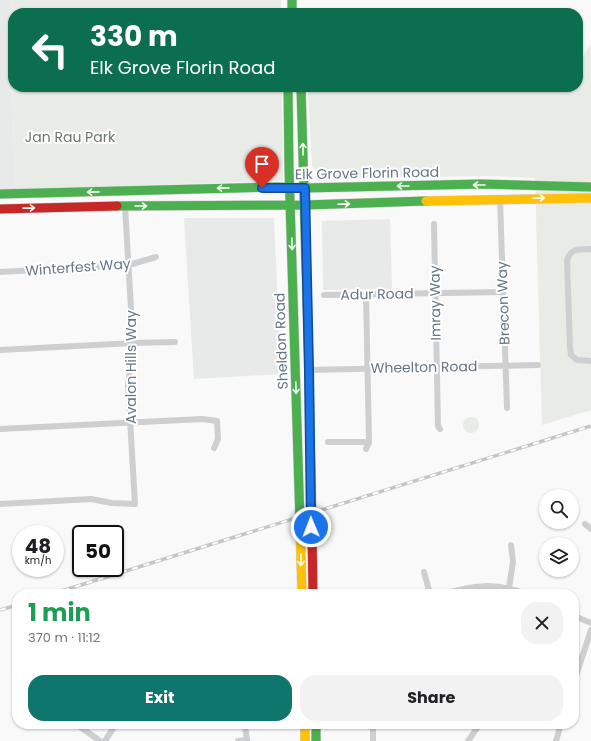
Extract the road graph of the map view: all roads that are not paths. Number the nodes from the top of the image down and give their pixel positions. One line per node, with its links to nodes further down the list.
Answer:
1 (288, 92): 5 (main road, Sheldon Road)
2 (301, 92): 6 (main road, Sheldon Road, one-way to 2)
3 (518, 186): 4 (main road, Elk Grove Florin Road); 6 (main road, Elk Grove Florin Road, one-way to 6); 9 (main road)
4 (591, 187)
5 (290, 188): 6 (main road, Elk Grove Florin Road); 7 (main road, Elk Grove Florin Road, one-way to 7); 10 (main road, Sheldon Road)
6 (305, 188): 11 (main road, Sheldon Road)
7 (0, 194)
8 (591, 198): 9 (main road, Elk Grove Florin Road, one-way to 8)
9 (500, 199): 11 (main road, Elk Grove Florin Road, one-way to 9); 19 (street, Brecon Way)
10 (290, 205): 11 (main road, Elk Grove Florin Road); 12 (main road, Elk Grove Florin Road, one-way to 10); 23 (main road, Sheldon Road, one-way to 23)
11 (306, 205): 32 (main road, Sheldon Road)
12 (125, 206): 13 (main road, Elk Grove Florin Road, one-way to 12); 17 (street, Avalon Hills Way)
13 (0, 209)
14 (434, 224): 20 (street, Imray Way)
15 (591, 250): 27 (street)
16 (156, 257): 17 (street, Winterfest Way)
17 (129, 265): 18 (street, Winterfest Way); 24 (street, Avalon Hills Way)
18 (0, 272)
19 (503, 292): 20 (street, Adur Road); 29 (street, Brecon Way)
20 (435, 293): 21 (street, Adur Road); 30 (street, Imray Way)
21 (366, 294): 22 (street, Adur Road); 31 (street)
22 (324, 295)
23 (295, 335): 33 (main road); 47 (main road, Sheldon Road, one-way to 47)
24 (134, 342): 25 (street); 26 (street); 35 (street, Avalon Hills Way)
25 (175, 342)
26 (0, 350)
27 (591, 361)
28 (538, 364): 29 (street, Wheelton Road)
29 (506, 365): 30 (street, Wheelton Road); 34 (street, Brecon Way)
30 (437, 367): 31 (street, Wheelton Road); 36 (street, Imray Way)
31 (368, 368): 32 (street, Wheelton Road); 39 (street)
32 (309, 370): 33 (main road, Sheldon Road)
33 (310, 396): 48 (main road, Sheldon Road)
34 (507, 408)
35 (130, 422): 37 (street); 40 (street); 42 (street, Avalon Hills Way)
36 (440, 429)
37 (0, 430)
38 (328, 442): 39 (street)
39 (369, 442): 41 (street)
40 (214, 448)
41 (366, 449)
42 (0, 504)
43 (585, 524): 44 (street)
44 (591, 529)
45 (511, 545): 52 (street)
46 (424, 572): 49 (street)
47 (302, 589)
48 (313, 589)
49 (429, 589)
50 (462, 589): 51 (street)
51 (501, 589)
52 (508, 589)
53 (579, 618): 54 (street)
54 (591, 623)
55 (591, 630): 56 (street)
56 (579, 667)
57 (83, 729): 66 (street)
58 (113, 729): 67 (street)
59 (246, 729): 65 (street)
60 (305, 729): 69 (main road)
61 (316, 729): 70 (main road)
62 (373, 729): 71 (street)
63 (476, 729): 72 (street)
64 (560, 729): 73 (street)
65 (247, 740): 68 (street)
66 (100, 741)
67 (105, 741)
68 (238, 741)
69 (305, 741)
70 (316, 741)
71 (373, 741)
72 (468, 741)
73 (556, 741)

